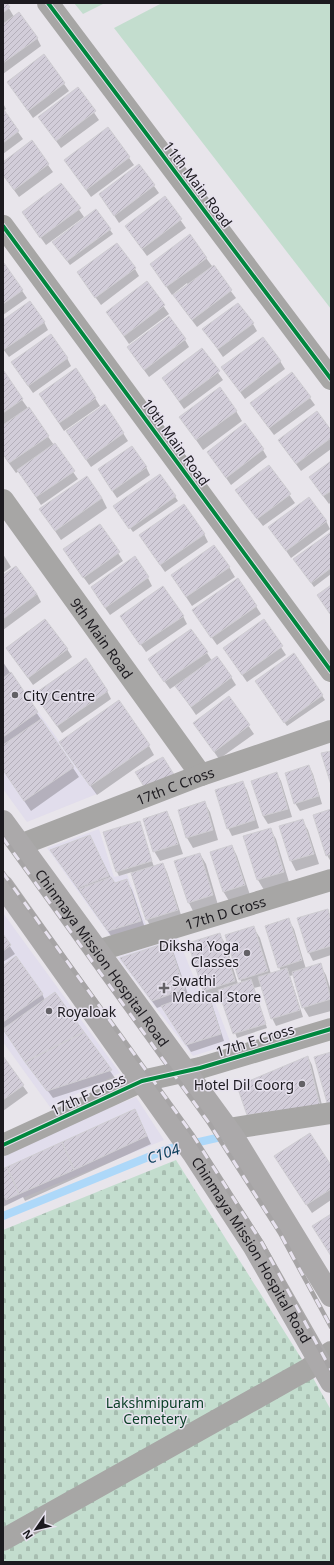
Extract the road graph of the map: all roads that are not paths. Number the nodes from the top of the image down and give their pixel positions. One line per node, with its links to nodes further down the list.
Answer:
1 (48, 3): 3 (street, 11th Main Road)
2 (3, 226): 5 (street, 10th Main Road)
3 (331, 379)
4 (3, 500): 7 (street, 9th Main Road)
5 (331, 671)
6 (331, 730): 7 (street, 17th C Cross)
7 (201, 775): 9 (street, 17th C Cross)
8 (3, 822): 9 (main road, Chinmaya Mission Hospital Road)
9 (20, 845): 12 (main road, Chinmaya Mission Hospital Road)
10 (331, 880): 12 (street, 17th D Cross)
11 (3, 886): 15 (main road, Chinmaya Mission Hospital Road)
12 (97, 951): 14 (main road, Chinmaya Mission Hospital Road)
13 (331, 1029): 14 (street, 17th E Cross)
14 (186, 1070): 15 (street, 17th F Cross); 17 (main road, Chinmaya Mission Hospital Road)
15 (142, 1080): 18 (street, 17th F Cross); 20 (main road, Chinmaya Mission Hospital Road)
16 (331, 1113): 17 (street)
17 (228, 1129): 19 (main road, Chinmaya Mission Hospital Road)
18 (3, 1145)
19 (331, 1296)
20 (325, 1356): 21 (main road, Chinmaya Mission Hospital Road); 22 (street)
21 (331, 1382)
22 (3, 1540)

